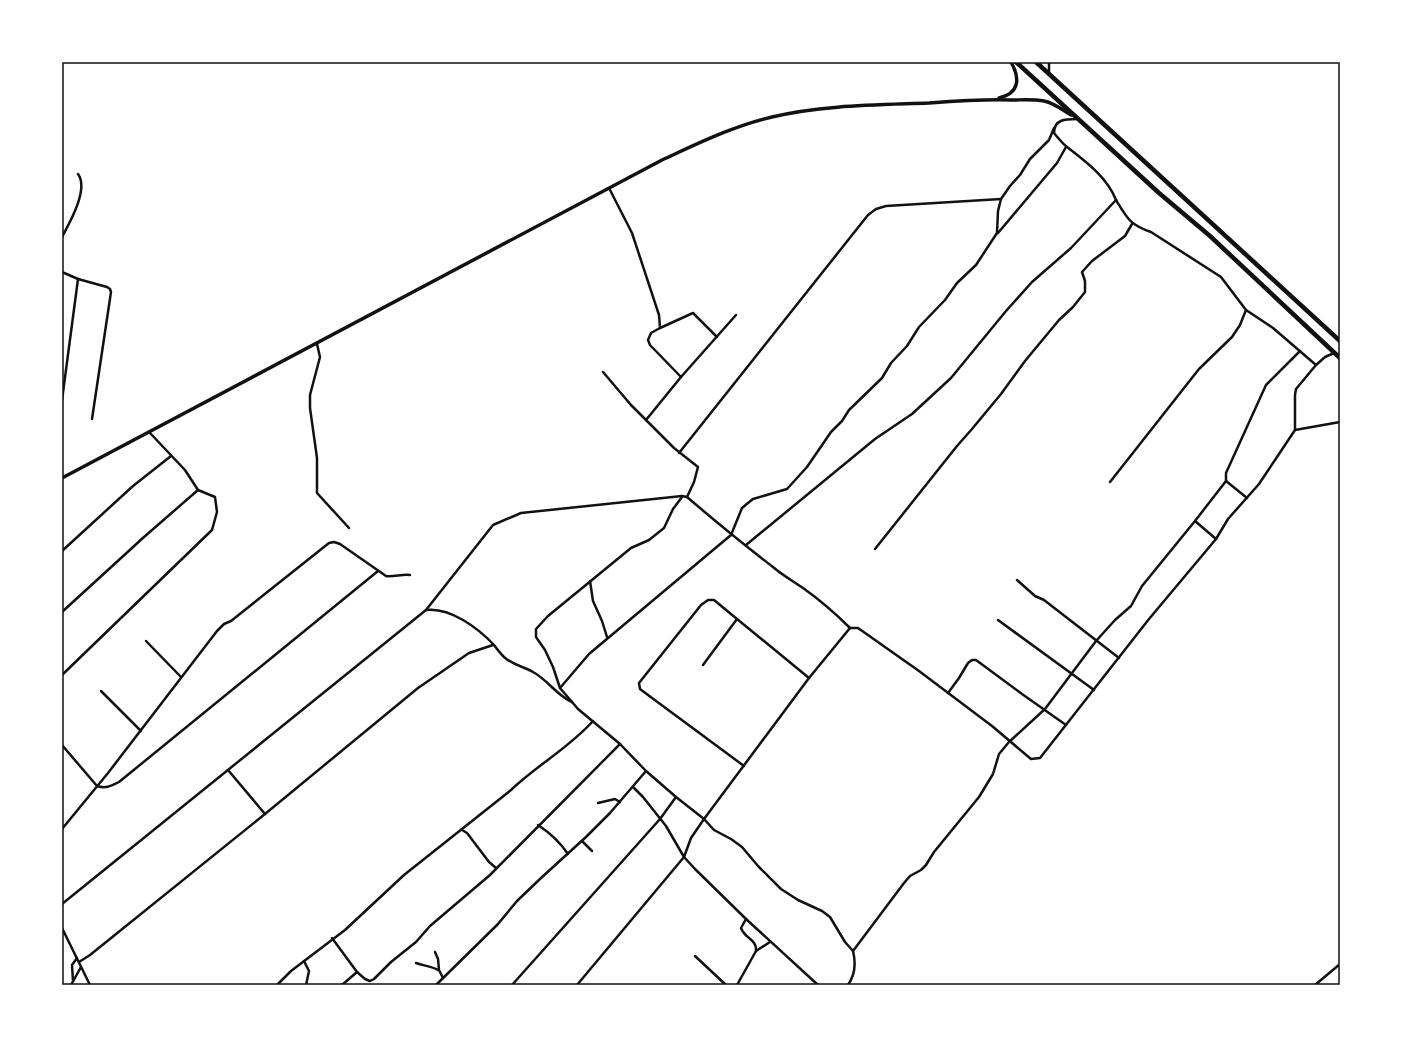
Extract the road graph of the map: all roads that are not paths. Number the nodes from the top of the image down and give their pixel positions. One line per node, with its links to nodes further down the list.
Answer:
1 (1011, 62): 6 (main road)
2 (1016, 62): 7 (highway)
3 (1036, 62): 5 (highway)
4 (1049, 62): 5 (street)
5 (1048, 74): 23 (highway)
6 (994, 99): 7 (main road); 11 (main road)
7 (1077, 118): 8 (street); 26 (highway)
8 (1054, 128): 9 (street); 12 (street)
9 (1066, 147): 13 (street); 15 (street)
10 (78, 174): 16 (street)
11 (609, 188): 21 (street); 24 (main road)
12 (1001, 200): 15 (street); 37 (street)
13 (1116, 200): 14 (street); 50 (street)
14 (1132, 224): 19 (street); 51 (street)
15 (997, 234): 48 (street)
16 (62, 237)
17 (62, 272): 18 (street)
18 (78, 279): 31 (street); 32 (street)
19 (1246, 310): 25 (street); 41 (street)
20 (736, 315): 22 (street)
21 (660, 328): 22 (street); 30 (street)
22 (717, 337): 30 (street)
23 (1340, 341)
24 (317, 344): 36 (main road); 47 (street)
25 (1300, 351): 28 (street); 40 (street)
26 (1334, 352): 27 (highway); 28 (street)
27 (1340, 358)
28 (1316, 365): 35 (street)
29 (603, 372): 33 (street)
30 (681, 377): 33 (street)
31 (62, 400)
32 (92, 419)
33 (646, 420): 37 (street)
34 (1340, 422): 35 (street)
35 (1295, 430): 45 (street)
36 (150, 433): 38 (street); 39 (main road)
37 (679, 453): 44 (street)
38 (171, 456): 42 (street); 52 (street)
39 (62, 478)
40 (1226, 481): 45 (street); 46 (street)
41 (1110, 482)
42 (198, 490): 58 (street); 69 (street)
43 (682, 496): 44 (street); 56 (street); 57 (street)
44 (687, 497): 48 (street)
45 (1246, 498): 49 (street)
46 (1195, 521): 49 (street); 64 (street)
47 (349, 528)
48 (731, 535): 50 (street); 62 (street)
49 (1216, 539): 66 (street)
50 (746, 545): 61 (street)
51 (875, 549)
52 (62, 551)
53 (378, 571): 54 (street); 70 (street); 87 (street)
54 (410, 575)
55 (1017, 580): 64 (street)
56 (590, 581): 62 (street); 72 (street)
57 (426, 610): 65 (street); 85 (street)
58 (62, 612)
59 (737, 619): 67 (street); 71 (street); 84 (street)
60 (998, 620): 68 (street)
61 (850, 628): 71 (street); 75 (street)
62 (607, 638): 72 (street)
63 (146, 641): 70 (street)
64 (1096, 641): 66 (street); 68 (street)
65 (493, 644): 76 (street); 92 (street)
66 (1119, 658): 73 (street)
67 (703, 665)
68 (1072, 674): 73 (street); 77 (street)
69 (62, 675)
70 (181, 677): 80 (street)
71 (809, 678): 84 (street)
72 (560, 688): 76 (street)
73 (1094, 690): 79 (street)
74 (101, 691): 80 (street)
75 (948, 693): 77 (street); 81 (street)
76 (574, 703): 78 (street)
77 (1045, 709): 79 (street); 81 (street)
78 (593, 721): 82 (street); 97 (street)
79 (1066, 725): 81 (street)
80 (140, 731): 87 (street)
81 (1010, 742): 109 (street)
82 (620, 744): 86 (street); 95 (street)
83 (62, 746): 87 (street)
84 (744, 766): 94 (street)
85 (228, 770): 92 (street); 103 (street)
86 (646, 771): 88 (street); 89 (street)
87 (97, 786): 96 (street)
88 (633, 787): 90 (street); 93 (street)
89 (676, 797): 93 (street); 94 (street)
90 (620, 802): 91 (street); 98 (street)
91 (598, 803)
92 (265, 814): 114 (street)
93 (660, 819): 101 (street); 128 (street)
94 (704, 819): 101 (street); 109 (street)
95 (538, 825): 100 (street); 102 (street)
96 (62, 830)
97 (462, 830): 102 (street); 106 (street)
98 (582, 841): 99 (street); 100 (street)
99 (592, 851)
100 (568, 854): 120 (street)
101 (684, 857): 104 (street); 129 (street)
102 (496, 868): 119 (street)
103 (62, 904)
104 (746, 919): 107 (street); 108 (street)
105 (62, 928): 112 (street)
106 (332, 938): 113 (street); 119 (street)
107 (770, 942): 108 (street); 132 (street)
108 (756, 951): 131 (street)
109 (853, 951): 133 (street)
110 (435, 952): 118 (street)
111 (695, 956): 130 (street)
112 (77, 958): 114 (street); 121 (street)
113 (304, 961): 124 (street); 125 (street)
114 (79, 962): 117 (street)
115 (416, 964): 118 (street)
116 (1340, 964): 134 (street)
117 (81, 967): 121 (street); 123 (street)
118 (439, 970): 120 (street)
119 (357, 972): 126 (street)
120 (443, 978): 127 (street)
121 (74, 981): 122 (street)
122 (71, 985)
123 (90, 985)
124 (277, 985)
125 (306, 985)
126 (342, 985)
127 (436, 985)
128 (512, 985)
129 (577, 985)
130 (726, 985)
131 (737, 985)
132 (818, 985)
133 (848, 985)
134 (1315, 985)

